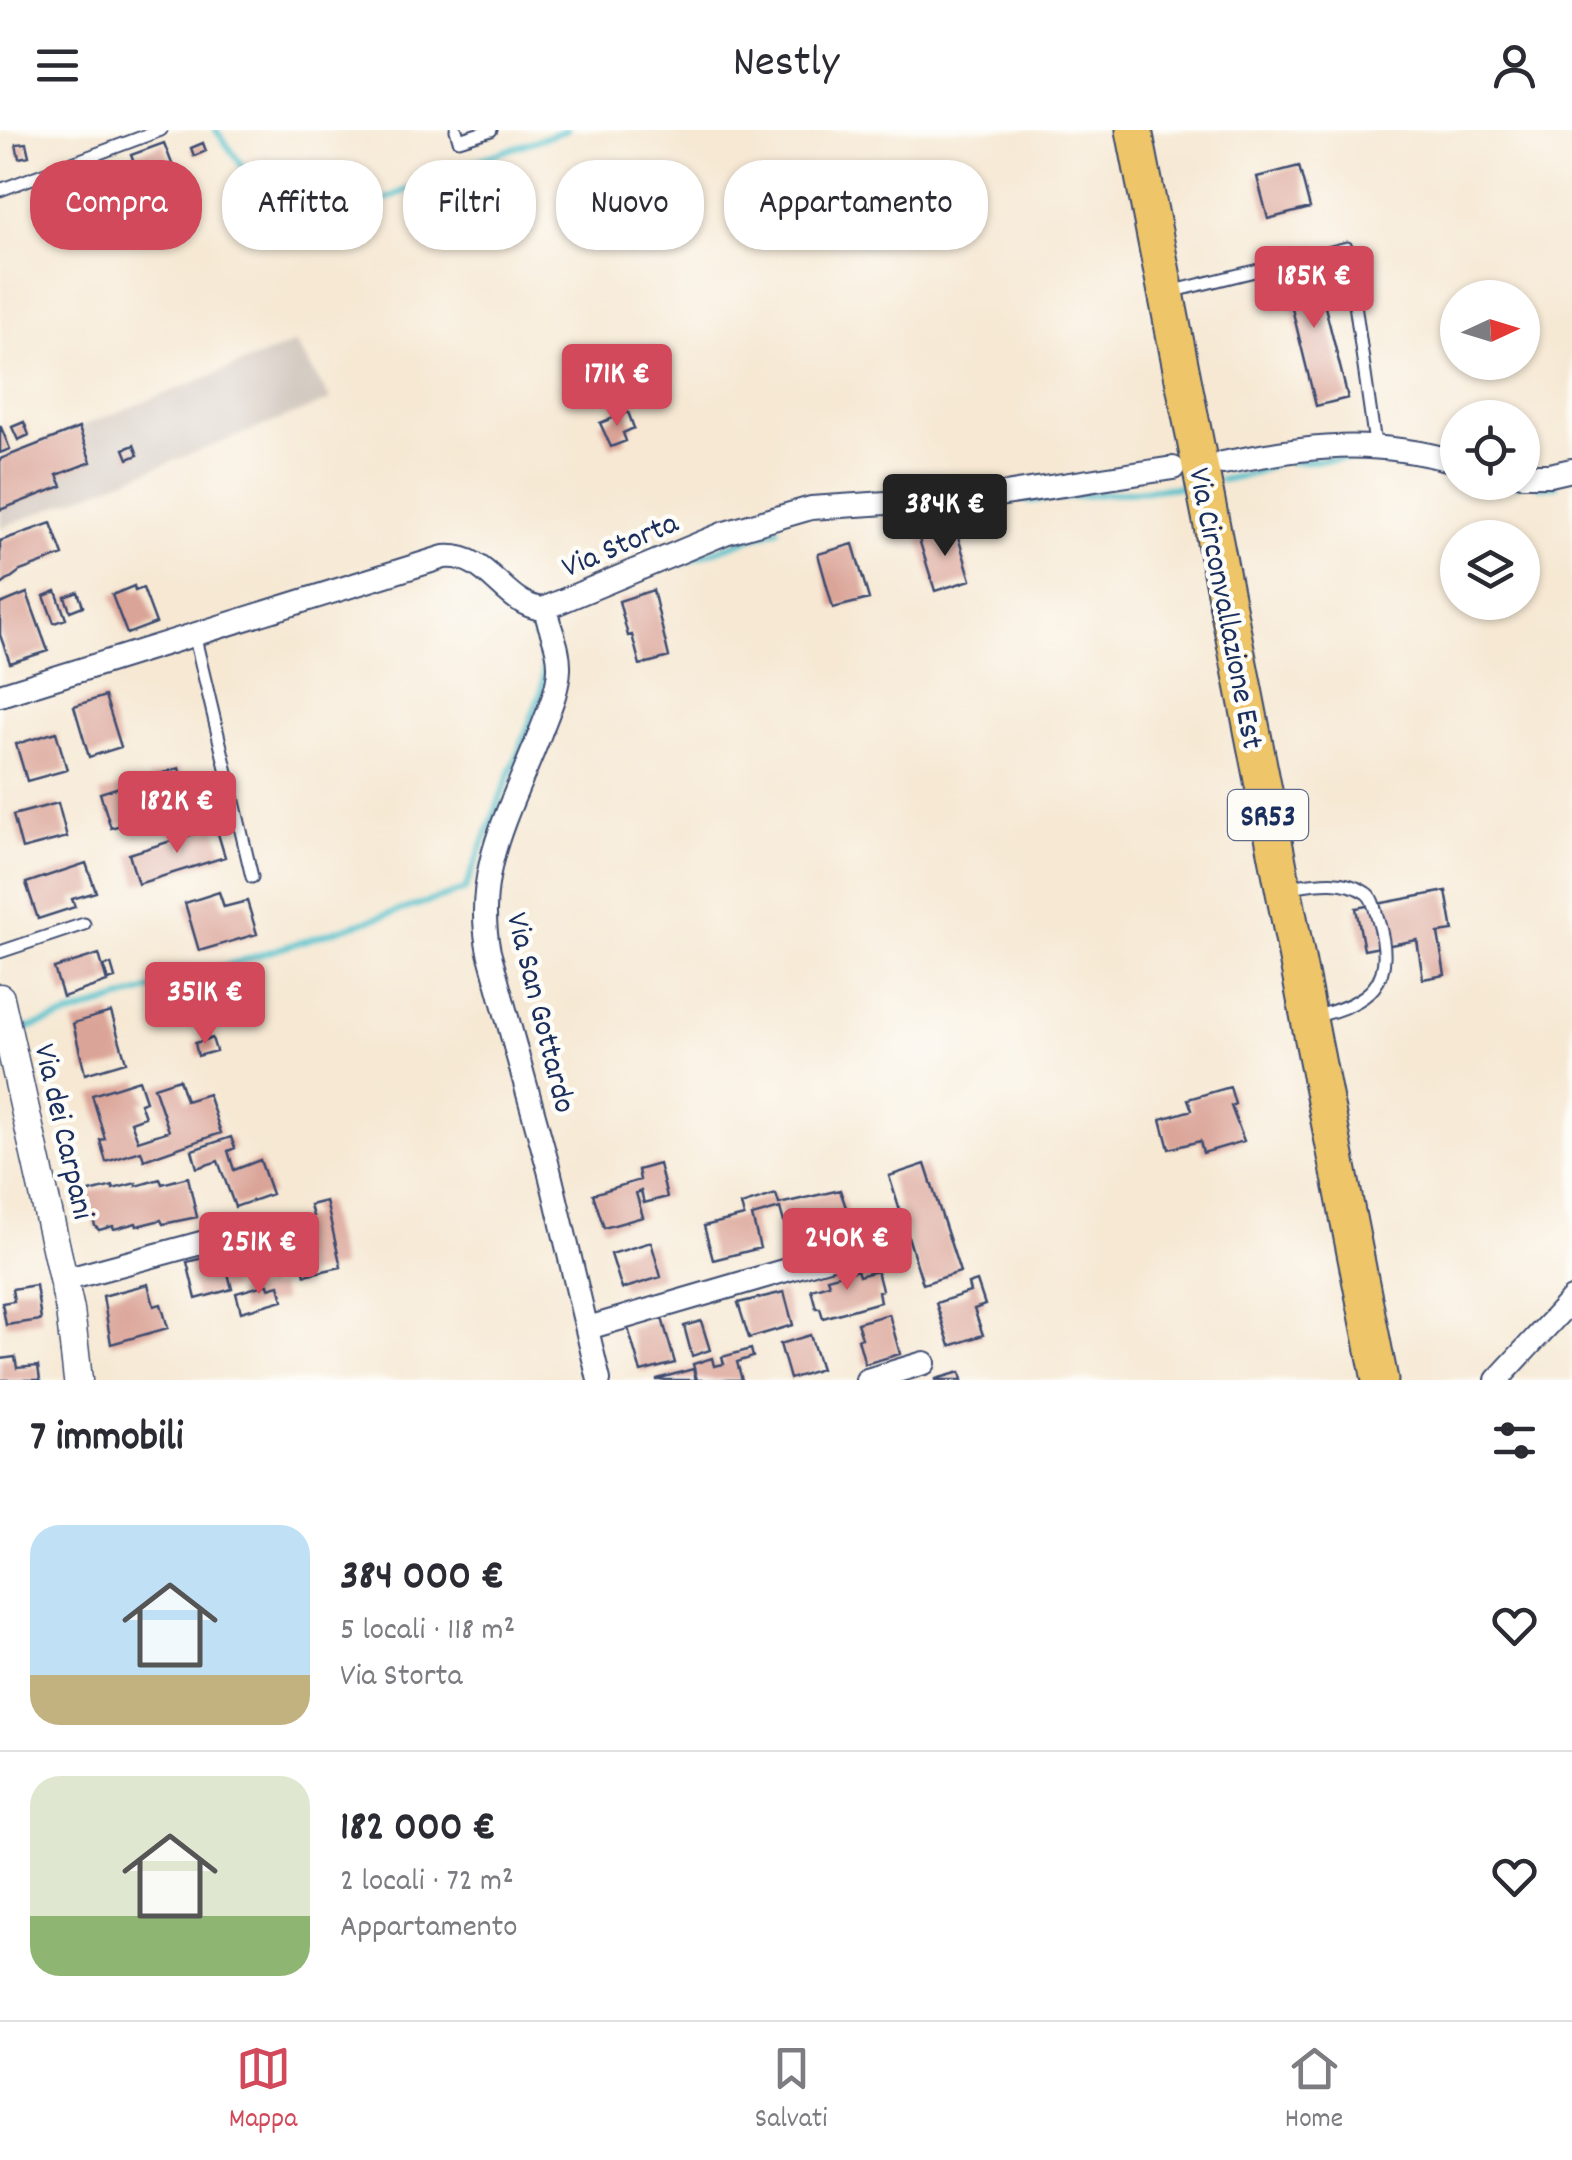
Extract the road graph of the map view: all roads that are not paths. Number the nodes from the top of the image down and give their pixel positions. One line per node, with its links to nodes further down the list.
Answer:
1 (161, 130): 5 (lane)
2 (456, 130): 3 (lane)
3 (490, 130)
4 (1134, 130): 6 (main road, Via Circonvallazione Est / SR53)
5 (0, 190)
6 (1166, 293): 7 (lane); 17 (main road, Via Circonvallazione Est / SR53)
7 (1375, 444): 8 (street); 9 (street)
8 (1440, 458)
9 (1222, 463)
10 (1174, 468): 13 (street, Via Storta)
11 (1572, 470): 12 (street)
12 (1540, 474)
13 (545, 608): 14 (street, Via Storta); 27 (street, Via San Gottardo)
14 (194, 634): 15 (street, Via Storta); 16 (lane)
15 (0, 695)
16 (252, 877)
17 (1283, 888): 21 (main road, Via Circonvallazione Est / SR53); 21 (lane)
18 (84, 924): 19 (lane)
19 (0, 952)
20 (1, 1006): 22 (street, Via dei Carpani)
21 (1308, 1018): 32 (main road, Via Circonvallazione Est / SR53)
22 (7, 1064): 25 (street, Via dei Carpani)
23 (234, 1234): 25 (street)
24 (862, 1248): 27 (street)
25 (64, 1280): 29 (street, Via dei Carpani)
26 (1572, 1299): 33 (street)
27 (588, 1328): 30 (street, Via San Gottardo)
28 (924, 1364): 31 (street)
29 (78, 1380)
30 (599, 1380)
31 (867, 1380)
32 (1380, 1380)
33 (1498, 1380)

